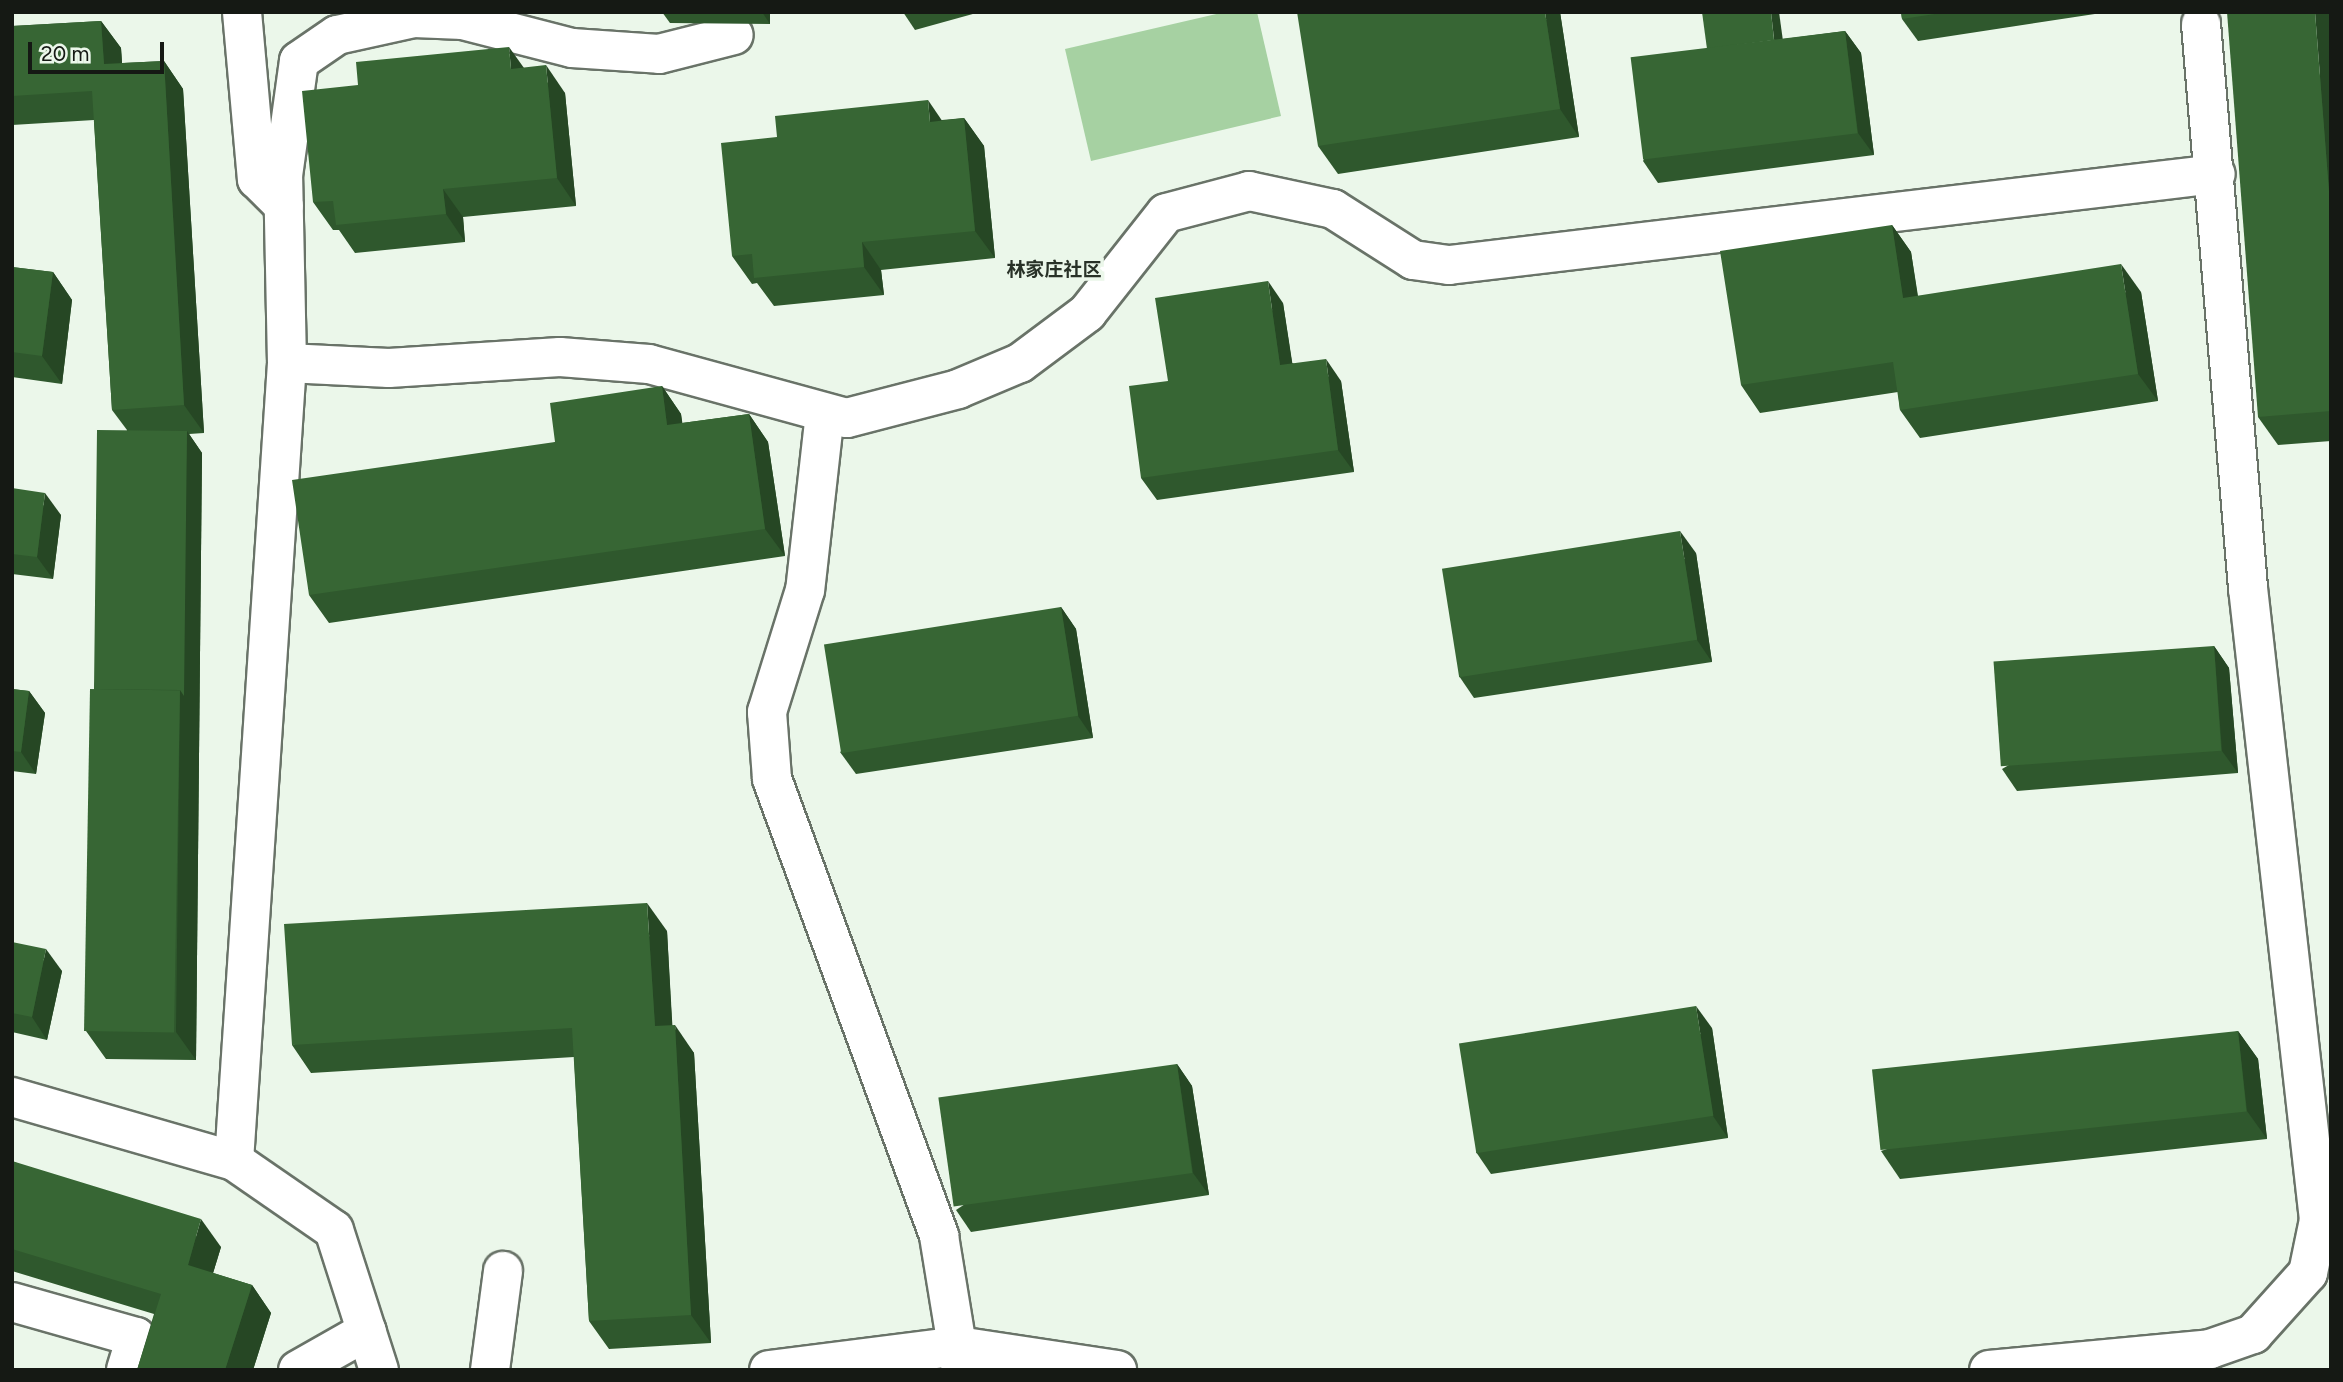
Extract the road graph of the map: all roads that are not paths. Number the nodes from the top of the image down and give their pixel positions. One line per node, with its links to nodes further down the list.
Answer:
1 (242, 12): 5 (street)
2 (2201, 24): 4 (street)
3 (734, 35): 5 (street)
4 (2216, 174): 7 (street); 14 (street)
5 (284, 206): 6 (street)
6 (287, 363): 7 (street); 9 (street)
7 (825, 413): 13 (street)
8 (12, 1097): 9 (street)
9 (234, 1161): 12 (street)
10 (503, 1271): 18 (street)
11 (12, 1302): 15 (street)
12 (367, 1331): 16 (street); 17 (street)
13 (959, 1358): 19 (street); 20 (street)
14 (1996, 1369)
15 (126, 1370)
16 (298, 1370)
17 (379, 1370)
18 (490, 1370)
19 (769, 1370)
20 (1116, 1370)

